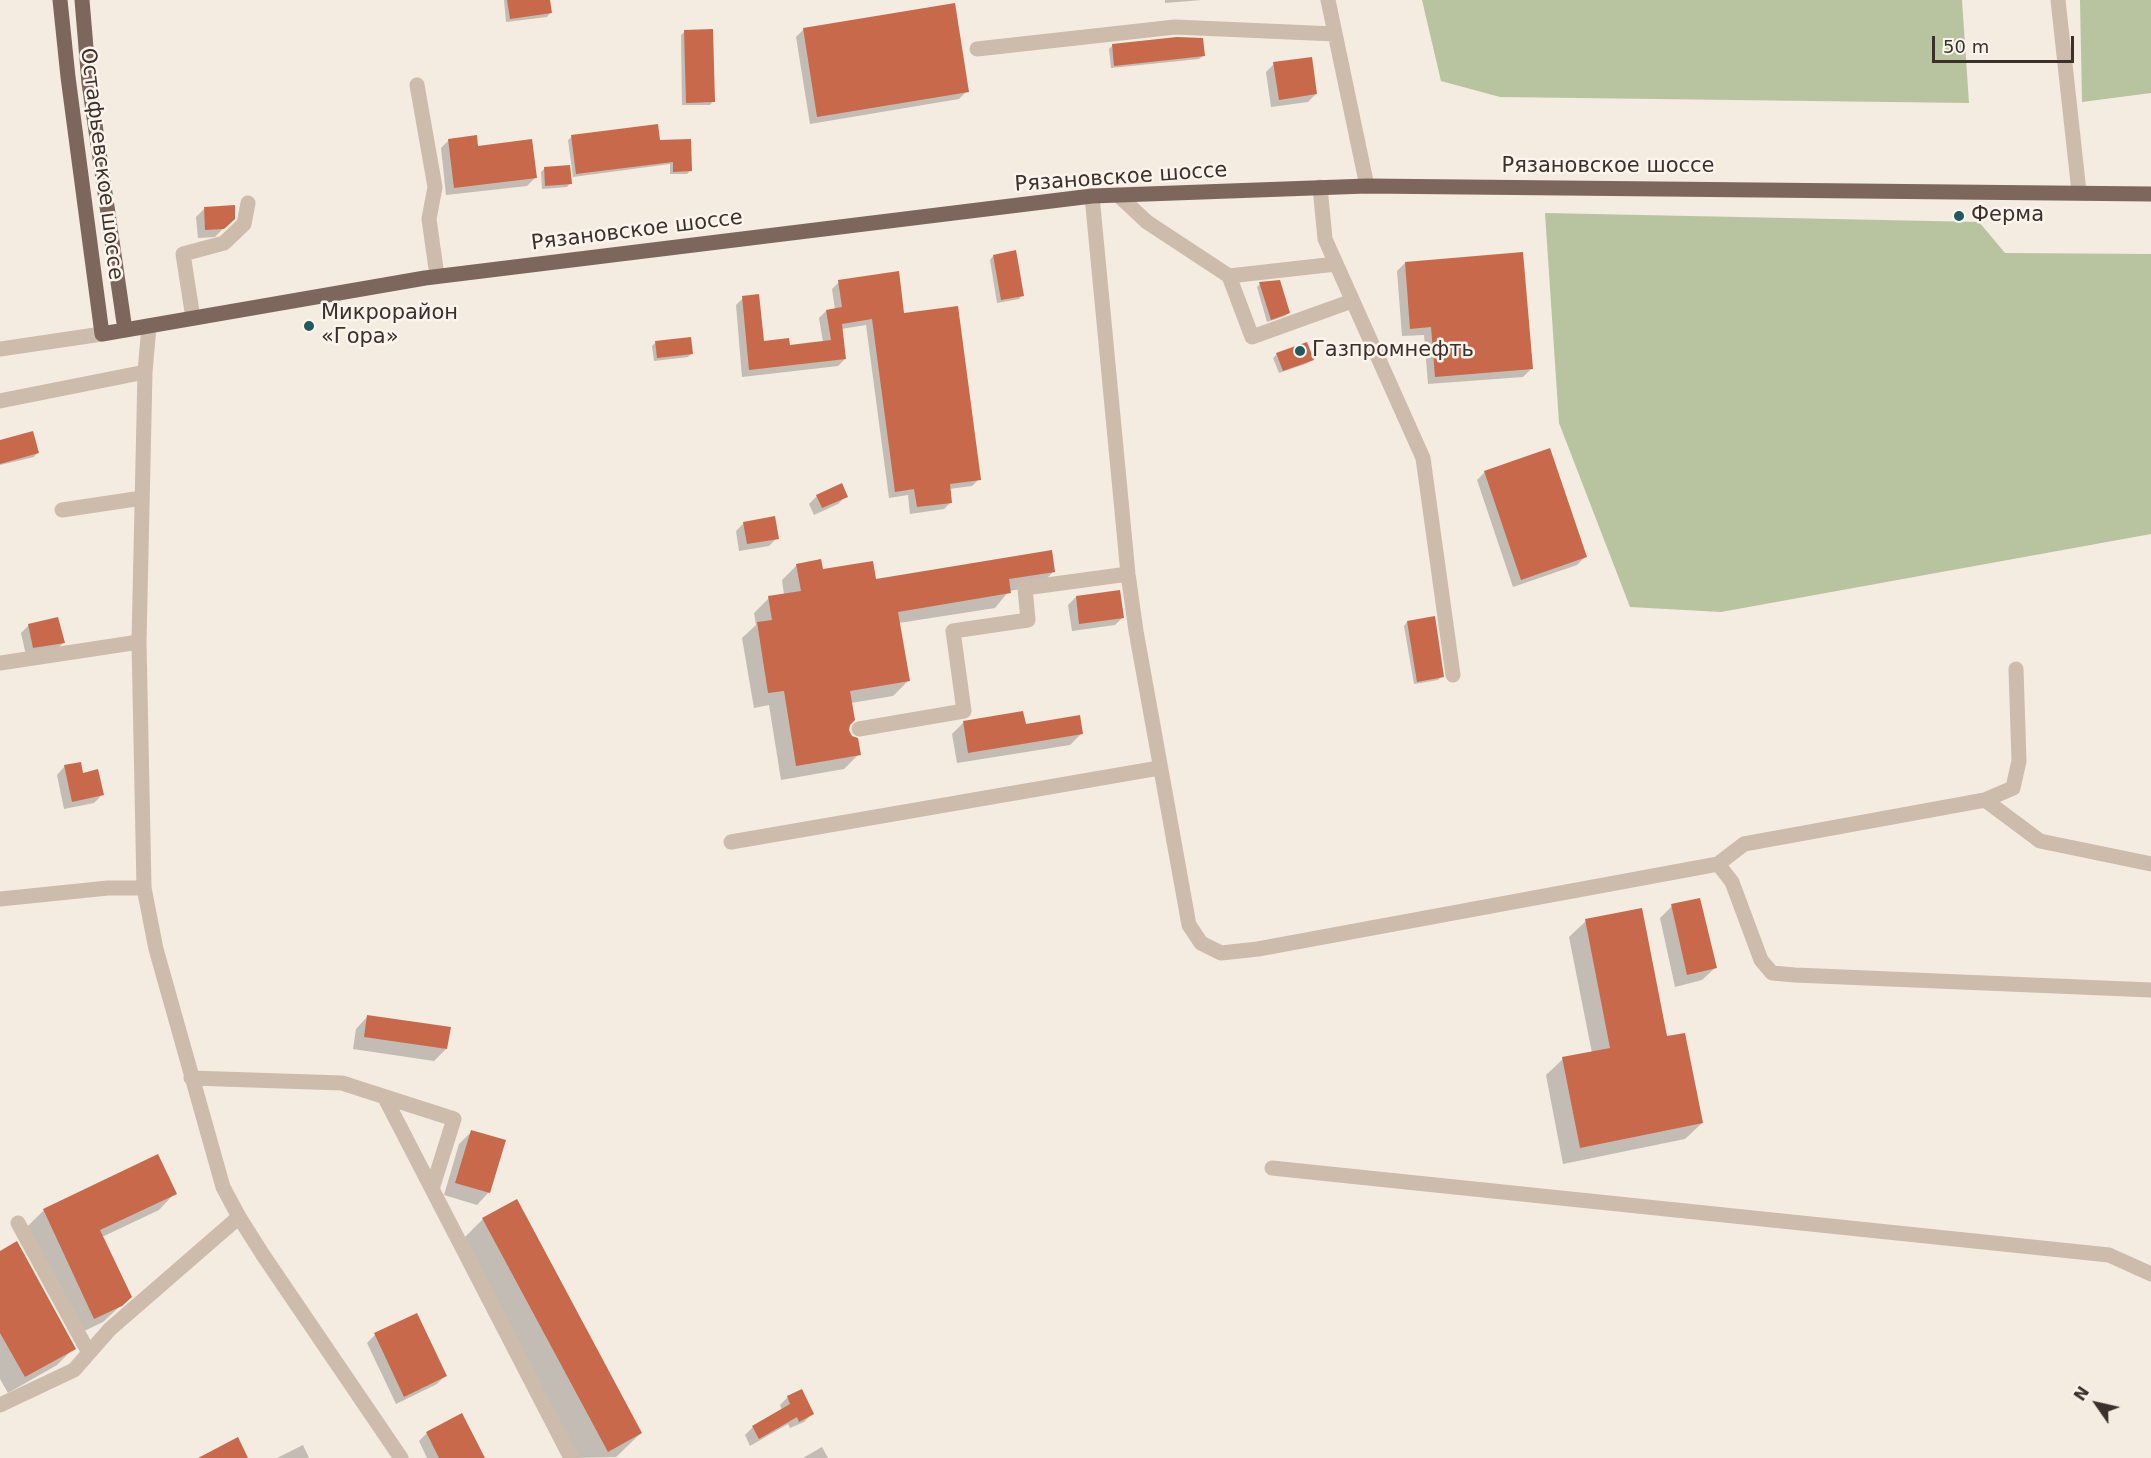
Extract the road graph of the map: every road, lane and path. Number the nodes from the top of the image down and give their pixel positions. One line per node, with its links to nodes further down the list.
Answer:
1 (60, 0): 22 (main road, Остафьевское шоссе)
2 (82, 0): 21 (main road, Остафьевское шоссе)
3 (1328, 0): 5 (street)
4 (2058, 0): 10 (street)
5 (1335, 34): 6 (street); 8 (street)
6 (977, 49)
7 (417, 85): 16 (street)
8 (1367, 186): 9 (main road, Рязановское шоссе); 10 (main road, Рязановское шоссе)
9 (1320, 187): 12 (main road, Рязановское шоссе); 15 (street)
10 (2079, 192): 11 (main road, Рязановское шоссе)
11 (2151, 194)
12 (1118, 195): 13 (main road, Рязановское шоссе); 17 (street)
13 (1092, 196): 16 (main road, Рязановское шоссе); 28 (street)
14 (248, 202): 19 (street)
15 (1336, 264): 17 (street); 18 (street)
16 (437, 276): 19 (main road, Рязановское шоссе)
17 (1229, 276): 18 (street)
18 (1352, 301): 32 (street)
19 (193, 318): 20 (main road, Рязановское шоссе)
20 (149, 326): 21 (main road, Рязановское шоссе); 24 (street)
21 (124, 330): 22 (main road, Рязановское шоссе)
22 (102, 334): 23 (street)
23 (0, 349)
24 (145, 372): 25 (street); 26 (street)
25 (0, 402)
26 (142, 498): 27 (street); 29 (street)
27 (62, 510)
28 (1128, 574): 33 (street); 34 (street)
29 (139, 642): 30 (street); 39 (street)
30 (0, 663)
31 (2016, 669): 35 (street)
32 (1453, 675)
33 (859, 729)
34 (1159, 768): 36 (street); 37 (street)
35 (1985, 801): 37 (street); 38 (street)
36 (731, 842)
37 (1718, 864): 41 (street)
38 (2151, 864)
39 (144, 888): 40 (street); 42 (street)
40 (0, 899)
41 (2151, 990)
42 (192, 1078): 43 (street); 46 (street)
43 (385, 1098): 45 (street); 45 (street)
44 (1272, 1168): 48 (street)
45 (432, 1189): 52 (street)
46 (239, 1217): 49 (street); 51 (street)
47 (18, 1223): 49 (street)
48 (2151, 1274)
49 (89, 1353): 50 (street)
50 (0, 1405)
51 (401, 1458)
52 (571, 1458)

